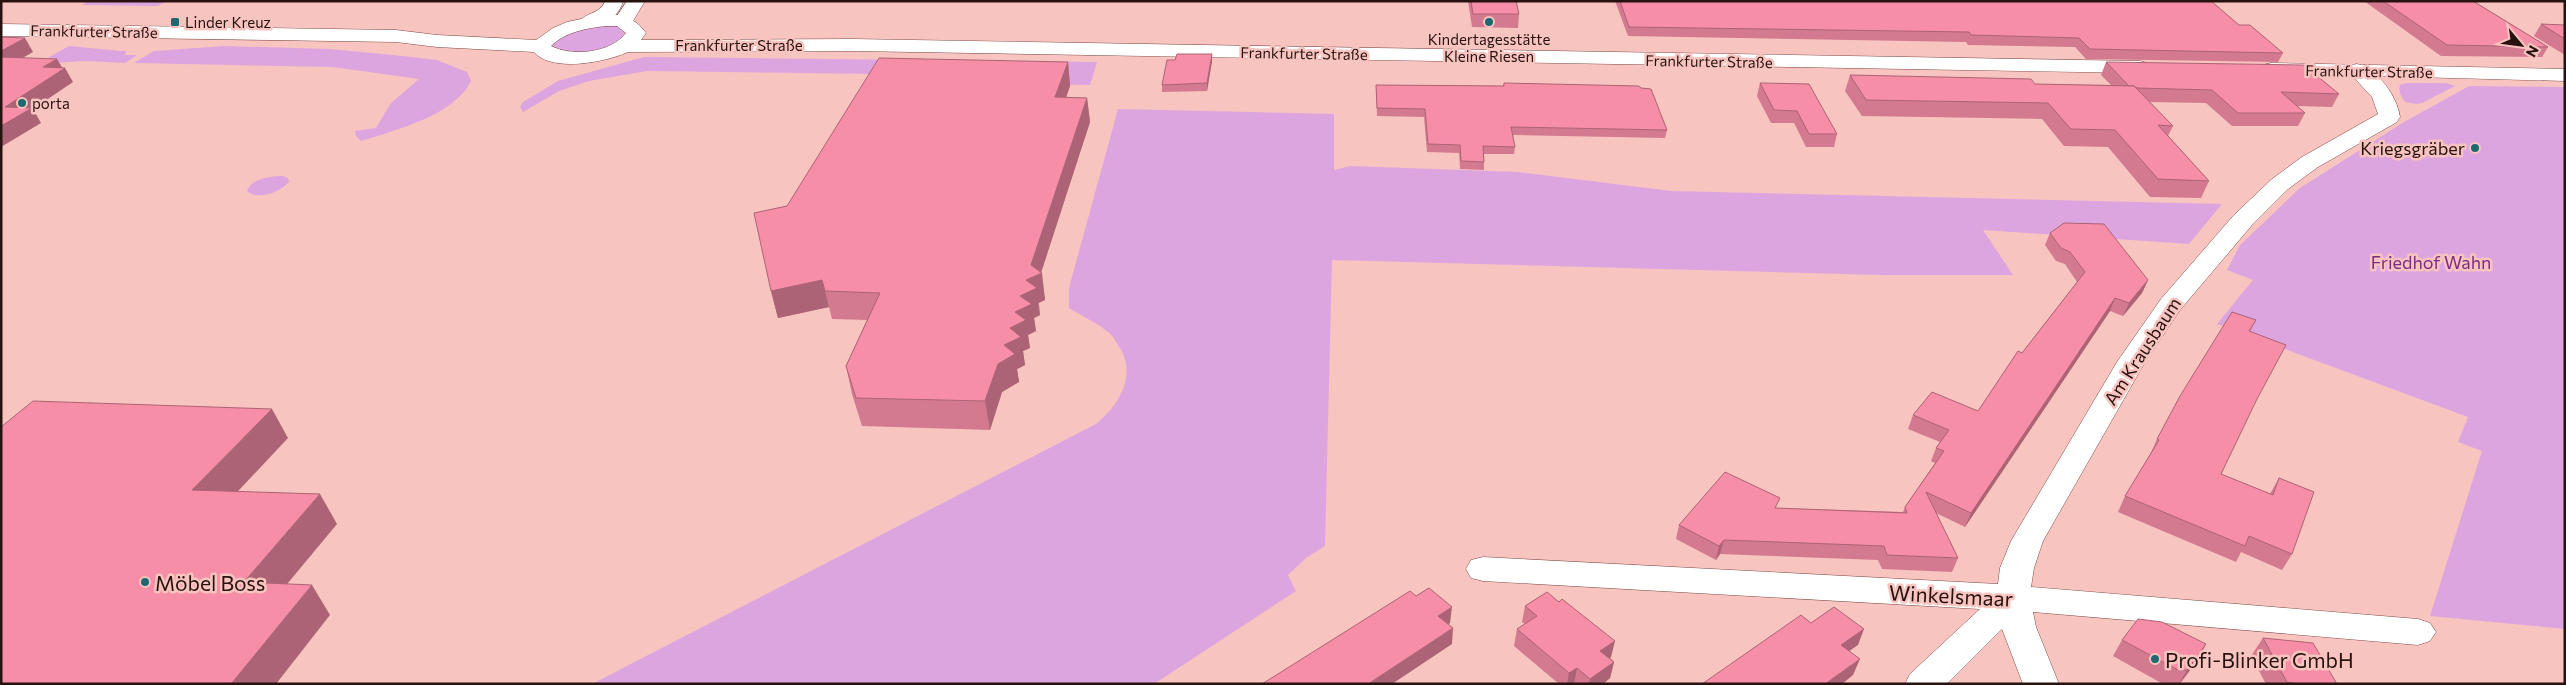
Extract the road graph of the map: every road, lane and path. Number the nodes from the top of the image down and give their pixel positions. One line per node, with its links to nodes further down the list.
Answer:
1 (614, 1): 3 (main road)
2 (636, 1): 5 (main road)
3 (589, 22): 5 (main road, Frankfurter Straße); 6 (main road)
4 (1, 30): 6 (main road, Frankfurter Straße)
5 (628, 34): 6 (main road); 7 (main road, Frankfurter Straße)
6 (548, 39)
7 (2164, 68)
8 (2251, 69): 9 (main road, Frankfurter Straße)
9 (2357, 70): 10 (main road, Frankfurter Straße); 12 (main road, Am Krausbaum)
10 (2565, 75)
11 (1483, 569): 12 (main road, Winkelsmaar)
12 (2013, 598): 13 (main road, Winkelsmaar); 14 (main road); 15 (main road)
13 (2418, 632)
14 (1923, 684)
15 (2041, 684)

